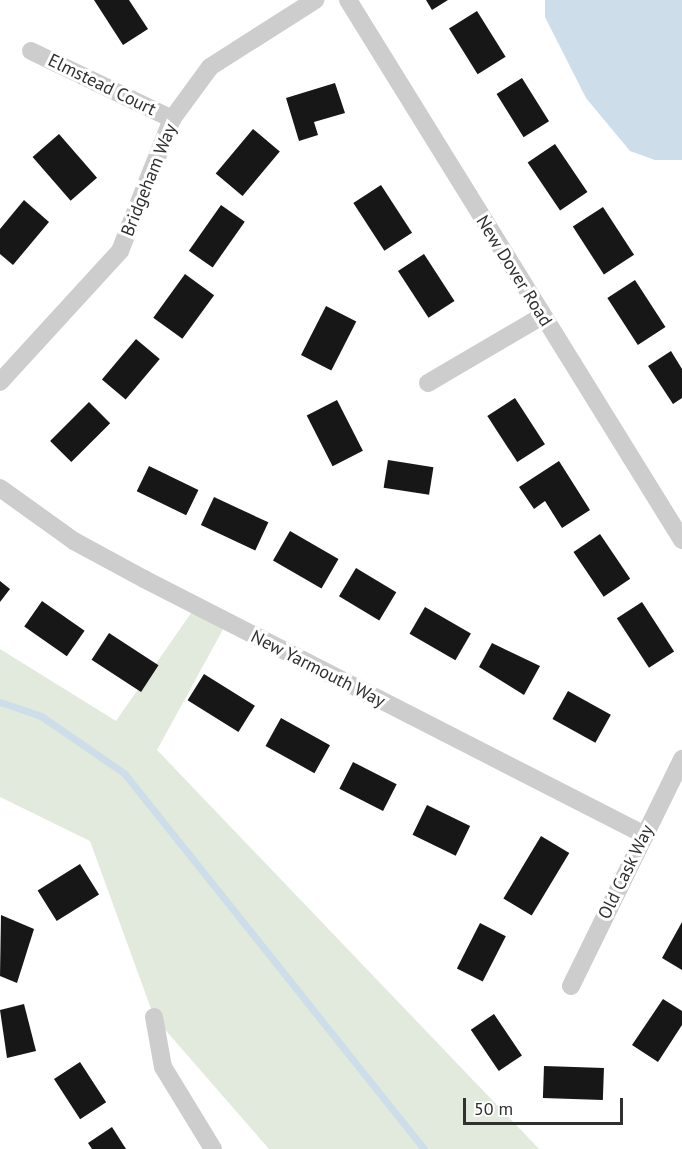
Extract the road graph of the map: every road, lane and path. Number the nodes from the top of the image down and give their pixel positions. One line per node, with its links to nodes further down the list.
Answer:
1 (315, 0): 4 (street, Bridgeham Way)
2 (348, 0): 5 (street, New Dover Road)
3 (31, 51): 4 (street, Elmstead Court)
4 (172, 119): 6 (street, Bridgeham Way)
5 (542, 316): 7 (street); 9 (street, New Dover Road)
6 (0, 382)
7 (428, 383)
8 (0, 488): 11 (street, New Yarmouth Way)
9 (682, 540)
10 (682, 759): 11 (street, Old Cask Way)
11 (645, 835): 12 (street, Old Cask Way)
12 (572, 986)
13 (154, 1017): 14 (street)
14 (213, 1149)

